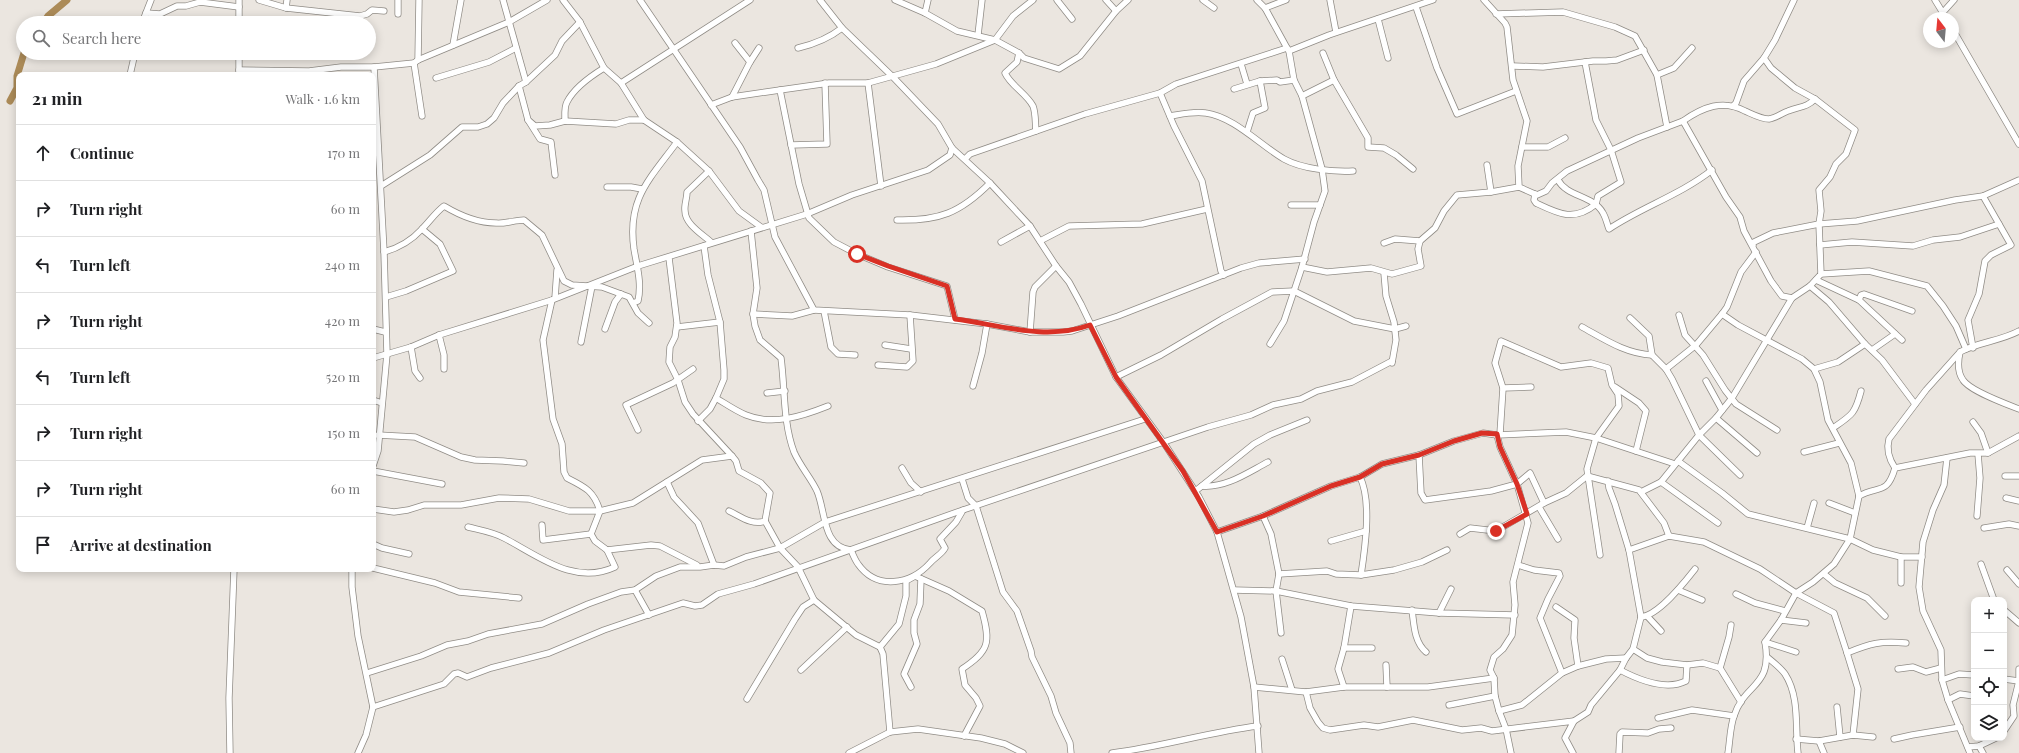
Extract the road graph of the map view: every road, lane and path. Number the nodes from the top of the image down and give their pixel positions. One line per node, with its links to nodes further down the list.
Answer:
1 (151, 0): 40 (street)
2 (239, 0): 31 (street)
3 (259, 0): 33 (street)
4 (287, 0): 33 (street)
5 (398, 0): 42 (street)
6 (418, 0): 73 (street)
7 (461, 0): 59 (street)
8 (503, 0): 48 (street)
9 (547, 0): 48 (street)
10 (563, 0): 49 (street)
11 (640, 0): 64 (street)
12 (750, 0): 64 (street)
13 (820, 0): 51 (street)
14 (896, 0): 41 (street)
15 (928, 0): 41 (street)
16 (982, 0): 53 (street)
17 (1033, 0): 56 (street)
18 (1057, 0): 46 (street)
19 (1106, 0): 38 (street)
20 (1128, 0): 38 (street)
21 (1203, 0): 34 (street)
22 (1257, 0): 35 (street)
23 (1286, 0): 35 (street)
24 (1330, 0): 50 (street)
25 (1433, 0): 32 (street)
26 (1484, 0): 43 (street)
27 (1794, 0): 70 (street)
28 (1935, 0): 39 (street)
29 (1939, 0): 36 (street)
30 (1954, 0): 36 (street)
31 (239, 7): 40 (street); 45 (street)
32 (1416, 7): 47 (street); 97 (street)
33 (286, 8): 37 (street)
34 (1214, 8)
35 (1265, 8): 65 (street)
36 (1945, 10)
37 (384, 11)
38 (1116, 11): 67 (street)
39 (1942, 12)
40 (146, 13): 44 (street)
41 (925, 13): 53 (street)
42 (398, 14)
43 (1496, 14): 66 (street); 77 (street)
44 (145, 16)
45 (239, 16)
46 (1072, 19)
47 (1378, 19): 52 (street); 69 (street)
48 (509, 22): 59 (street); 60 (street)
49 (580, 22): 79 (street); 89 (street)
50 (1333, 26): 52 (street); 54 (street)
51 (842, 28): 62 (street); 84 (street)
52 (1336, 32): 54 (street)
53 (978, 35): 56 (street)
54 (1329, 35): 65 (street)
55 (1959, 35): 115 (street)
56 (995, 40): 67 (street); 84 (street)
57 (1959, 40): 117 (street)
58 (735, 43): 74 (street)
59 (453, 45): 73 (street)
60 (516, 48): 85 (street); 89 (street)
61 (759, 48): 74 (street)
62 (798, 48)
63 (1692, 48): 83 (street)
64 (673, 49): 91 (street); 102 (street)
65 (1288, 50): 76 (street); 86 (street)
66 (1644, 50): 75 (street); 83 (street)
67 (1019, 53): 112 (street)
68 (1323, 53): 87 (street)
69 (1388, 58)
70 (1764, 58): 101 (street); 103 (street)
71 (133, 60): 80 (street)
72 (239, 60): 81 (street)
73 (416, 61): 78 (street); 104 (street)
74 (750, 62): 100 (street)
75 (1585, 62): 77 (street); 121 (street)
76 (1241, 64): 93 (street); 98 (street)
77 (1512, 66): 97 (street)
78 (374, 67): 81 (street); 82 (street)
79 (604, 68): 91 (street); 108 (street)
80 (131, 72)
81 (239, 72)
82 (374, 72)
83 (1657, 75): 110 (street)
84 (893, 77): 90 (street); 120 (street)
85 (436, 78)
86 (1294, 80): 88 (street); 99 (street)
87 (1334, 80): 99 (street); 125 (street)
88 (1260, 81): 93 (street); 113 (street)
89 (526, 82): 94 (street)
90 (868, 82): 92 (street); 135 (street)
91 (621, 83): 107 (street)
92 (825, 84): 96 (street); 118 (street)
93 (1247, 84): 95 (street)
94 (519, 86): 106 (street); 133 (street)
95 (1234, 89)
96 (780, 90): 100 (street); 118 (street)
97 (1516, 91): 119 (street)
98 (1160, 93): 105 (street); 112 (street)
99 (1302, 96): 124 (street)
100 (732, 97): 102 (street)
101 (1816, 99): 103 (street); 148 (street)
102 (711, 105): 147 (street)
103 (1733, 106): 109 (street)
104 (422, 116)
105 (1170, 116): 113 (street); 144 (street)
106 (528, 120): 108 (street); 129 (street)
107 (644, 120): 108 (street); 116 (street)
108 (565, 121)
109 (1683, 121): 110 (street); 126 (street)
110 (1667, 127): 121 (street)
111 (376, 129): 133 (street)
112 (1036, 131): 122 (street)
113 (1247, 132): 124 (street)
114 (1565, 138): 119 (street)
115 (2019, 138)
116 (677, 142): 127 (street); 137 (street)
117 (2019, 144)
118 (791, 145): 145 (street)
119 (1522, 147): 136 (street)
120 (952, 148): 122 (street); 135 (street)
121 (1611, 150): 130 (street); 141 (street)
122 (965, 159): 132 (street)
123 (1487, 165): 138 (street)
124 (1322, 169): 128 (street); 143 (street)
125 (1413, 170)
126 (1712, 170): 141 (street); 159 (street)
127 (709, 171): 151 (street); 155 (street)
128 (1353, 171)
129 (555, 175)
130 (1558, 180): 139 (street); 141 (street)
131 (2019, 180): 140 (street)
132 (990, 183): 146 (street); 150 (street)
133 (381, 186): 162 (street)
134 (607, 186): 137 (street)
135 (881, 186): 145 (street)
136 (1519, 186): 138 (street); 139 (street)
137 (642, 189): 166 (street)
138 (1491, 192): 154 (street)
139 (1534, 194): 141 (street)
140 (1983, 196): 148 (street); 149 (street)
141 (1596, 204)
142 (1291, 205): 143 (street)
143 (1320, 205): 165 (street)
144 (1207, 209): 157 (street); 172 (street)
145 (807, 214): 147 (street); 191 (street)
146 (897, 220)
147 (772, 224): 151 (street); 183 (street)
148 (1819, 224): 159 (street); 160 (street)
149 (2000, 224): 160 (street); 215 (street)
150 (1030, 226): 156 (street); 157 (street)
151 (761, 227): 153 (street)
152 (422, 229): 162 (street); 169 (street); 178 (street)
153 (751, 231): 155 (street); 186 (street)
154 (1420, 241): 158 (street); 170 (street)
155 (711, 242): 161 (street)
156 (1001, 242)
157 (1040, 242): 167 (street)
158 (1384, 243)
159 (1753, 245): 163 (street)
160 (1820, 245): 171 (street)
161 (704, 246): 164 (street); 192 (street)
162 (384, 252): 178 (street)
163 (1756, 252): 179 (street); 187 (street)
164 (669, 258): 166 (street); 197 (street)
165 (1305, 259): 168 (street); 172 (street)
166 (638, 266): 174 (street); 182 (street)
167 (1056, 266): 195 (street); 203 (street)
168 (1302, 267): 170 (street); 176 (street)
169 (557, 270): 174 (street); 180 (street)
170 (1384, 273): 200 (street)
171 (1820, 274): 173 (street); 217 (street)
172 (1224, 275): 195 (street)
173 (1816, 280): 175 (street); 181 (street)
174 (592, 286): 177 (street); 180 (street); 209 (street)
175 (1810, 286): 179 (street); 212 (street)
176 (1294, 291): 200 (street); 211 (street); 229 (street)
177 (621, 294): 182 (street); 199 (street)
178 (386, 297): 202 (street)
179 (1792, 298): 208 (street)
180 (553, 299): 206 (street); 304 (street)
181 (1859, 300): 185 (street); 205 (street)
182 (633, 303): 193 (street)
183 (814, 310): 184 (street); 186 (street)
184 (824, 311): 188 (street); 221 (street)
185 (1912, 311)
186 (754, 314): 237 (street)
187 (1722, 314): 208 (street); 213 (street)
188 (910, 315): 191 (street); 216 (street)
189 (1679, 315): 213 (street)
190 (1630, 318): 222 (street)
191 (955, 319): 194 (street)
192 (720, 322): 197 (street); 240 (street)
193 (649, 323)
194 (987, 324): 203 (street); 234 (street)
195 (1090, 325): 203 (street); 229 (street)
196 (1406, 326): 200 (street)
197 (677, 327): 231 (street)
198 (1582, 327): 222 (street)
199 (606, 329)
200 (1395, 329): 262 (street)
201 (376, 330): 202 (street)
202 (385, 332): 220 (street)
203 (1030, 332)
204 (2019, 332): 215 (street)
205 (1894, 334): 207 (street); 218 (street)
206 (439, 335): 214 (street); 225 (street)
207 (1902, 340)
208 (1768, 341): 228 (street); 241 (street)
209 (581, 342)
210 (885, 344): 216 (street)
211 (1270, 344)
212 (1865, 344): 218 (street); 228 (street)
213 (1696, 345): 227 (street); 241 (street)
214 (411, 347): 220 (street); 230 (street)
215 (1973, 348): 217 (street)
216 (911, 349): 224 (street)
217 (1966, 349): 219 (street)
218 (1872, 350): 244 (street)
219 (1960, 352): 244 (street); 246 (street)
220 (386, 354): 223 (street); 243 (street)
221 (854, 355)
222 (1652, 355): 227 (street)
223 (376, 357)
224 (878, 365)
225 (444, 369)
226 (693, 369): 231 (street)
227 (1666, 369): 259 (street)
228 (1814, 369): 254 (street)
229 (1116, 377): 250 (street)
230 (420, 378)
231 (678, 380): 252 (street); 255 (street)
232 (1706, 381): 247 (street)
233 (1612, 385): 236 (street); 261 (street); 264 (street)
234 (973, 386)
235 (1531, 387): 236 (street)
236 (1503, 388): 257 (street)
237 (785, 391): 239 (street); 248 (street)
238 (1861, 391): 254 (street)
239 (767, 393)
240 (716, 398): 248 (street); 252 (street)
241 (1732, 398): 247 (street); 256 (street)
242 (376, 401): 243 (street)
243 (382, 403): 258 (street)
244 (1915, 404): 277 (street)
245 (828, 406): 248 (street)
246 (2019, 408)
247 (1722, 410): 249 (street)
248 (787, 418): 311 (street)
249 (1716, 418): 259 (street); 266 (street)
250 (1145, 419): 262 (street); 284 (street)
251 (1307, 420): 291 (street)
252 (698, 421): 270 (street)
253 (1973, 422): 267 (street)
254 (1833, 428): 263 (street)
255 (638, 430)
256 (1777, 430)
257 (1499, 434): 261 (street); 269 (street); 290 (street)
258 (378, 435): 271 (street); 275 (street)
259 (1699, 435): 274 (street); 279 (street)
260 (2019, 436): 267 (street)
261 (1596, 438): 264 (street); 280 (street)
262 (1164, 443): 287 (street); 301 (street)
263 (1839, 443): 265 (street); 294 (street)
264 (1636, 451): 274 (street)
265 (1804, 452)
266 (1757, 453)
267 (1988, 453): 268 (street)
268 (1978, 454): 272 (street); 309 (street)
269 (1419, 455): 283 (street); 290 (street)
270 (732, 456): 286 (street); 310 (street)
271 (376, 457)
272 (1947, 458): 277 (street); 335 (street)
273 (1268, 462): 291 (street)
274 (1676, 462): 288 (street); 316 (street)
275 (524, 463)
276 (902, 468): 292 (street)
277 (1895, 468): 294 (street)
278 (376, 472): 289 (street)
279 (1740, 475)
280 (1587, 476): 285 (street); 300 (street); 333 (street)
281 (2005, 476): 282 (street)
282 (2019, 476)
283 (1360, 477): 308 (street); 318 (street)
284 (962, 479): 292 (street); 301 (street)
285 (1608, 481): 293 (street); 331 (street)
286 (667, 482): 304 (street); 337 (street)
287 (1190, 482): 291 (street); 295 (street)
288 (1661, 482): 293 (street); 312 (street)
289 (442, 484)
290 (1517, 484): 300 (street); 307 (street)
291 (1200, 487): 295 (street)
292 (921, 492): 311 (street)
293 (1641, 492): 322 (street)
294 (1859, 496): 306 (street)
295 (1199, 497): 319 (street)
296 (2006, 498): 297 (street)
297 (2019, 501)
298 (1814, 503): 316 (street)
299 (1829, 503): 306 (street)
300 (1542, 505): 307 (street); 323 (street)
301 (976, 506): 303 (street); 447 (street)
302 (376, 509): 304 (street)
303 (964, 510): 329 (street); 349 (street)
304 (600, 511): 320 (street)
305 (729, 511): 310 (street)
306 (1855, 513): 324 (street)
307 (1527, 514): 321 (street); 338 (street)
308 (1263, 516): 319 (street); 346 (street)
309 (1977, 516)
310 (765, 521): 327 (street)
311 (825, 522): 327 (street); 329 (street)
312 (1718, 523)
313 (542, 525): 320 (street)
314 (2019, 526): 317 (street)
315 (468, 527): 328 (street)
316 (1808, 528): 324 (street)
317 (1984, 528)
318 (1366, 531): 325 (street); 348 (street)
319 (1217, 532): 354 (street)
320 (591, 534): 328 (street)
321 (1460, 534)
322 (1670, 536): 331 (street); 357 (street)
323 (1558, 539)
324 (1850, 539): 334 (street); 347 (street)
325 (1332, 541)
326 (376, 545): 332 (street)
327 (780, 548): 337 (street); 340 (street)
328 (607, 550): 339 (street)
329 (851, 550): 340 (street); 349 (street)
330 (1447, 550): 348 (street)
331 (1629, 550): 373 (street)
332 (410, 554)
333 (1600, 555)
334 (1901, 557): 335 (street); 350 (street)
335 (1922, 557): 397 (street)
336 (1981, 564): 359 (street)
337 (714, 565): 339 (street)
338 (1518, 565): 370 (street); 403 (street)
339 (700, 567): 353 (street)
340 (798, 568): 361 (street); 369 (street)
341 (376, 569): 360 (street)
342 (1695, 569): 355 (street)
343 (2007, 570): 351 (street)
344 (234, 572): 443 (street)
345 (352, 572): 402 (street)
346 (1279, 574): 348 (street); 356 (street)
347 (1824, 574): 357 (street); 371 (street)
348 (1361, 575)
349 (918, 578): 383 (street); 409 (street); 434 (street)
350 (1901, 583)
351 (2019, 584)
352 (1451, 589): 367 (street)
353 (635, 590): 369 (street); 402 (street)
354 (1234, 590): 356 (street); 412 (street)
355 (1678, 590): 362 (street); 372 (street)
356 (1276, 592): 363 (street); 380 (street)
357 (1796, 593): 366 (street); 389 (street)
358 (1736, 594): 366 (street)
359 (1993, 597)
360 (519, 598)
361 (814, 600): 378 (street); 417 (street)
362 (1702, 600)
363 (1351, 606): 365 (street); 384 (street)
364 (1556, 607): 394 (street)
365 (1412, 610): 367 (street); 387 (street)
366 (1785, 611): 374 (street)
367 (1439, 613): 370 (street)
368 (2007, 613): 376 (street)
369 (649, 615): 421 (street)
370 (1515, 615): 405 (street)
371 (1885, 616)
372 (1648, 617): 373 (street); 379 (street)
373 (1641, 618): 386 (street)
374 (1781, 620): 375 (street); 381 (street)
375 (1806, 623)
376 (2019, 623)
377 (1731, 625): 396 (street)
378 (847, 627): 383 (street); 400 (street)
379 (1661, 631)
380 (1281, 633)
381 (1765, 642): 388 (street); 390 (street)
382 (1906, 643): 389 (street)
383 (880, 647): 432 (street)
384 (1344, 648): 385 (street); 410 (street)
385 (1372, 648)
386 (1633, 649): 391 (street); 395 (street)
387 (1426, 652)
388 (1796, 652)
389 (1847, 653): 433 (street)
390 (1767, 657): 419 (street); 437 (street)
391 (1626, 658): 394 (street); 401 (street)
392 (1282, 659): 413 (street)
393 (1386, 666): 411 (street)
394 (1578, 666): 403 (street)
395 (1687, 666): 396 (street); 401 (street)
396 (1720, 668): 419 (street)
397 (1941, 668): 398 (street); 407 (street)
398 (1898, 669)
399 (2019, 669): 408 (street)
400 (801, 670)
401 (1620, 670): 426 (street)
402 (367, 673): 421 (street)
403 (1562, 673): 423 (street)
404 (1971, 675): 407 (street)
405 (1494, 678): 411 (street); 415 (street)
406 (2007, 679): 408 (street)
407 (1942, 680): 418 (street)
408 (2019, 681): 428 (street)
409 (911, 687)
410 (1344, 687): 411 (street); 414 (street)
411 (1387, 687)
412 (1254, 688): 413 (street); 427 (street)
413 (1292, 690): 414 (street)
414 (1306, 692): 431 (street)
415 (1495, 696): 420 (street); 423 (street)
416 (1971, 696): 418 (street)
417 (747, 700)
418 (1948, 700): 429 (street)
419 (1741, 702): 424 (street)
420 (1449, 705)
421 (373, 707): 444 (street)
422 (1837, 707): 435 (street)
423 (1499, 711): 431 (street)
424 (1734, 716): 425 (street); 453 (street)
425 (1658, 718)
426 (1574, 720): 431 (street); 451 (street)
427 (1258, 726): 448 (street); 449 (street)
428 (2007, 726)
429 (1960, 727): 438 (street); 442 (street)
430 (1670, 728): 452 (street)
431 (1506, 729): 450 (street)
432 (890, 732): 434 (street); 445 (street)
433 (1853, 735): 435 (street); 436 (street)
434 (964, 736): 446 (street)
435 (1840, 737): 439 (street)
436 (1873, 737)
437 (1796, 739): 439 (street); 454 (street)
438 (1894, 739)
439 (1819, 740): 455 (street)
440 (1990, 741): 441 (street)
441 (1979, 746): 442 (street); 457 (street)
442 (1968, 747): 456 (street)
443 (230, 753)
444 (358, 753)
445 (849, 753)
446 (1023, 753)
447 (1071, 753)
448 (1112, 753)
449 (1259, 753)
450 (1511, 753)
451 (1573, 753)
452 (1619, 753)
453 (1728, 753)
454 (1798, 753)
455 (1824, 753)
456 (1970, 753)
457 (1983, 753)

